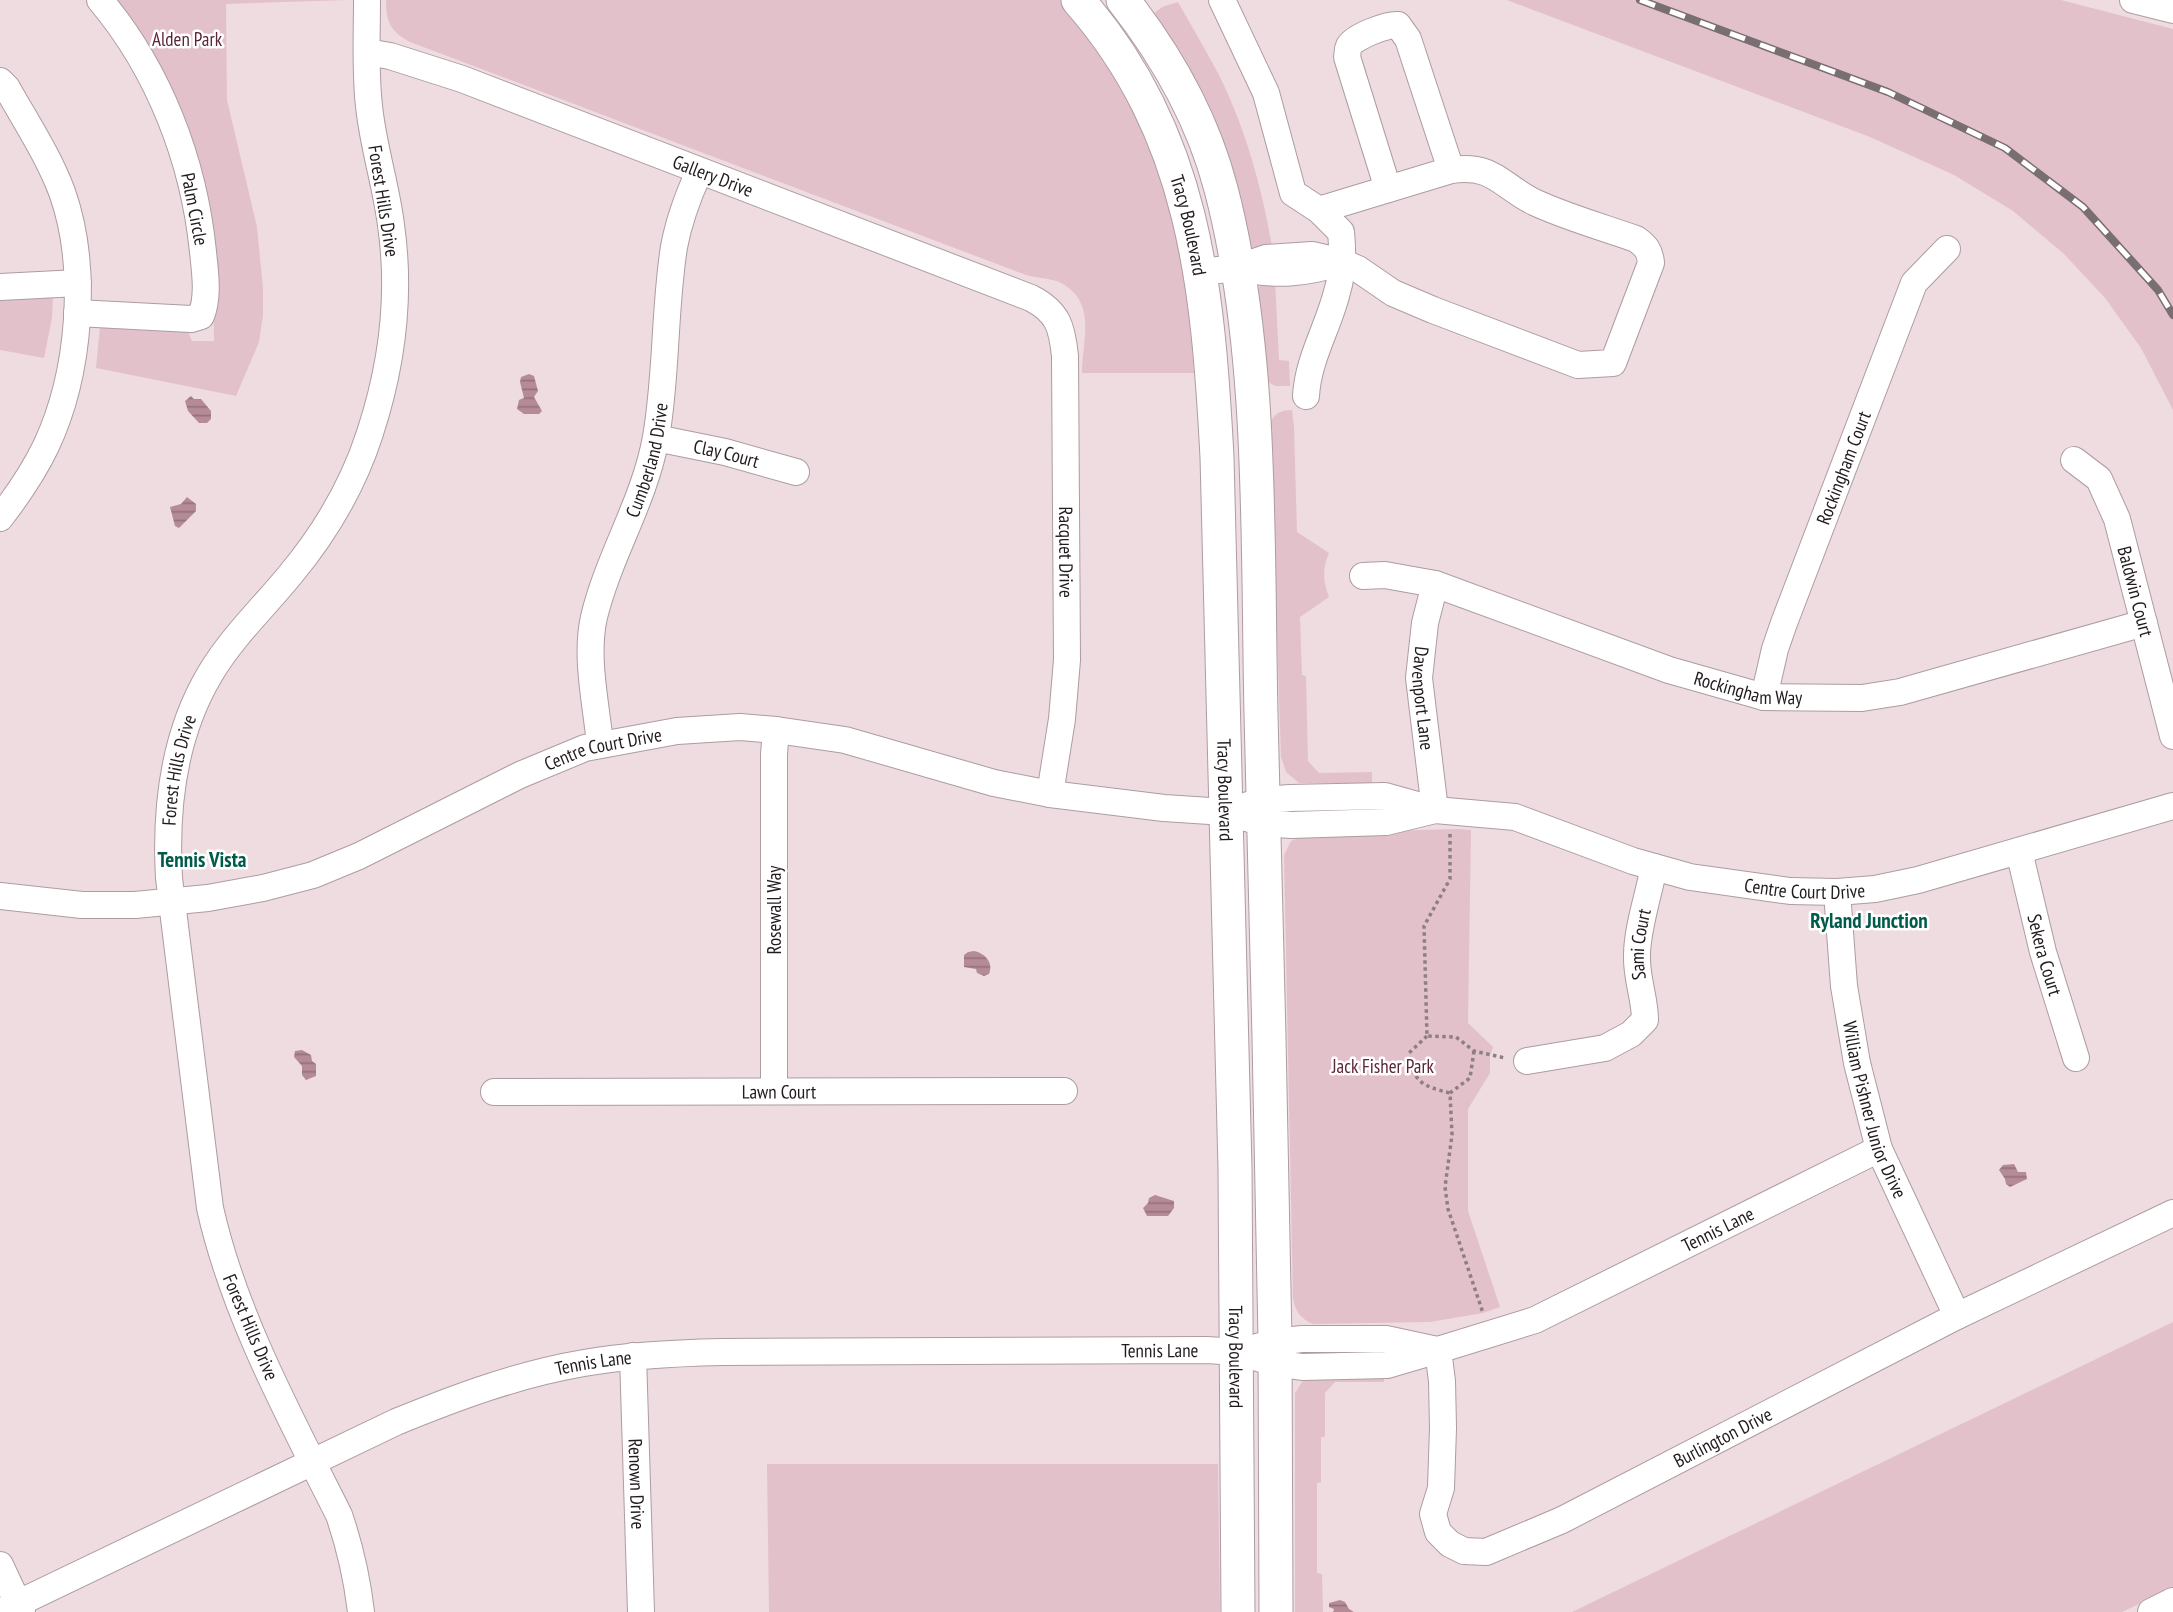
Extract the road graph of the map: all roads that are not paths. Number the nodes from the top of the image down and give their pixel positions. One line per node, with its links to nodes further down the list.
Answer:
1 (100, 0): 21 (street, Palm Circle)
2 (367, 0): 9 (street, Forest Hills Drive)
3 (1079, 0): 8 (main road, Tracy Boulevard)
4 (1222, 0): 14 (street)
5 (2133, 0): 7 (street)
6 (1135, 5): 8 (street); 17 (main road, Tracy Boulevard)
7 (2173, 10)
8 (1106, 34): 18 (main road, Tracy Boulevard)
9 (367, 52): 12 (street, Gallery Drive); 44 (street, Forest Hills Drive)
10 (0, 81): 19 (street)
11 (1451, 170): 13 (street); 13 (street); 16 (street)
12 (699, 172): 22 (street, Gallery Drive); 24 (street, Cumberland Drive)
13 (1388, 189): 14 (street)
14 (1319, 210): 16 (street)
15 (1947, 249): 31 (street, Rockingham Court)
16 (1342, 262): 17 (street); 23 (street)
17 (1237, 268): 18 (street); 39 (main road, Tracy Boulevard)
18 (1200, 272): 38 (main road, Tracy Boulevard)
19 (78, 283): 20 (street); 21 (street)
20 (0, 287)
21 (78, 313): 27 (street)
22 (1053, 314): 35 (street, Racquet Drive)
23 (1306, 396)
24 (656, 438): 26 (street, Clay Court); 34 (street, Cumberland Drive)
25 (2074, 460): 30 (street, Baldwin Court)
26 (796, 472)
27 (0, 518)
28 (1363, 576): 29 (street, Rockingham Way)
29 (1435, 584): 31 (street, Rockingham Way); 37 (street, Davenport Lane)
30 (2144, 623): 31 (street, Rockingham Way); 33 (street, Baldwin Court)
31 (1764, 697)
32 (776, 730): 34 (street, Centre Court Drive); 35 (street, Centre Court Drive); 47 (street, Rosewall Way)
33 (2173, 736)
34 (600, 744): 44 (street, Centre Court Drive)
35 (1050, 794): 38 (street, Centre Court Drive)
36 (2173, 806): 40 (street, Centre Court Drive)
37 (1443, 810): 39 (street, Centre Court Drive); 41 (street, Centre Court Drive)
38 (1226, 812): 39 (street, Centre Court Drive); 54 (main road, Tracy Boulevard)
39 (1264, 812): 55 (main road, Tracy Boulevard)
40 (2019, 852): 42 (street, Centre Court Drive); 45 (street, Sekera Court)
41 (1654, 867): 42 (street, Centre Court Drive); 46 (street, Sami Court)
42 (1837, 892): 50 (street, William Pishner Junior Drive)
43 (0, 897): 44 (street, Centre Court Drive)
44 (173, 902): 57 (street, Forest Hills Drive)
45 (2076, 1058)
46 (1527, 1061)
47 (774, 1091): 48 (street, Lawn Court); 49 (street, Lawn Court)
48 (1064, 1091)
49 (494, 1092)
50 (1879, 1149): 52 (street, William Pishner Junior Drive); 53 (street, Tennis Lane)
51 (2173, 1213): 52 (street, Burlington Drive)
52 (1957, 1316): 53 (street, Burlington Drive)
53 (1438, 1350): 55 (street, Tennis Lane)
54 (1237, 1352): 55 (street, Tennis Lane); 56 (street, Tennis Lane); 63 (main road, Tracy Boulevard)
55 (1275, 1352): 64 (main road, Tracy Boulevard)
56 (634, 1356): 57 (street, Tennis Lane); 62 (street, Renown Drive)
57 (312, 1462): 60 (street, Tennis Lane); 61 (street, Forest Hills Drive)
58 (0, 1565): 60 (street)
59 (2173, 1601): 65 (street)
60 (13, 1609)
61 (361, 1612)
62 (641, 1612)
63 (1238, 1612)
64 (1276, 1612)
65 (2151, 1612)

